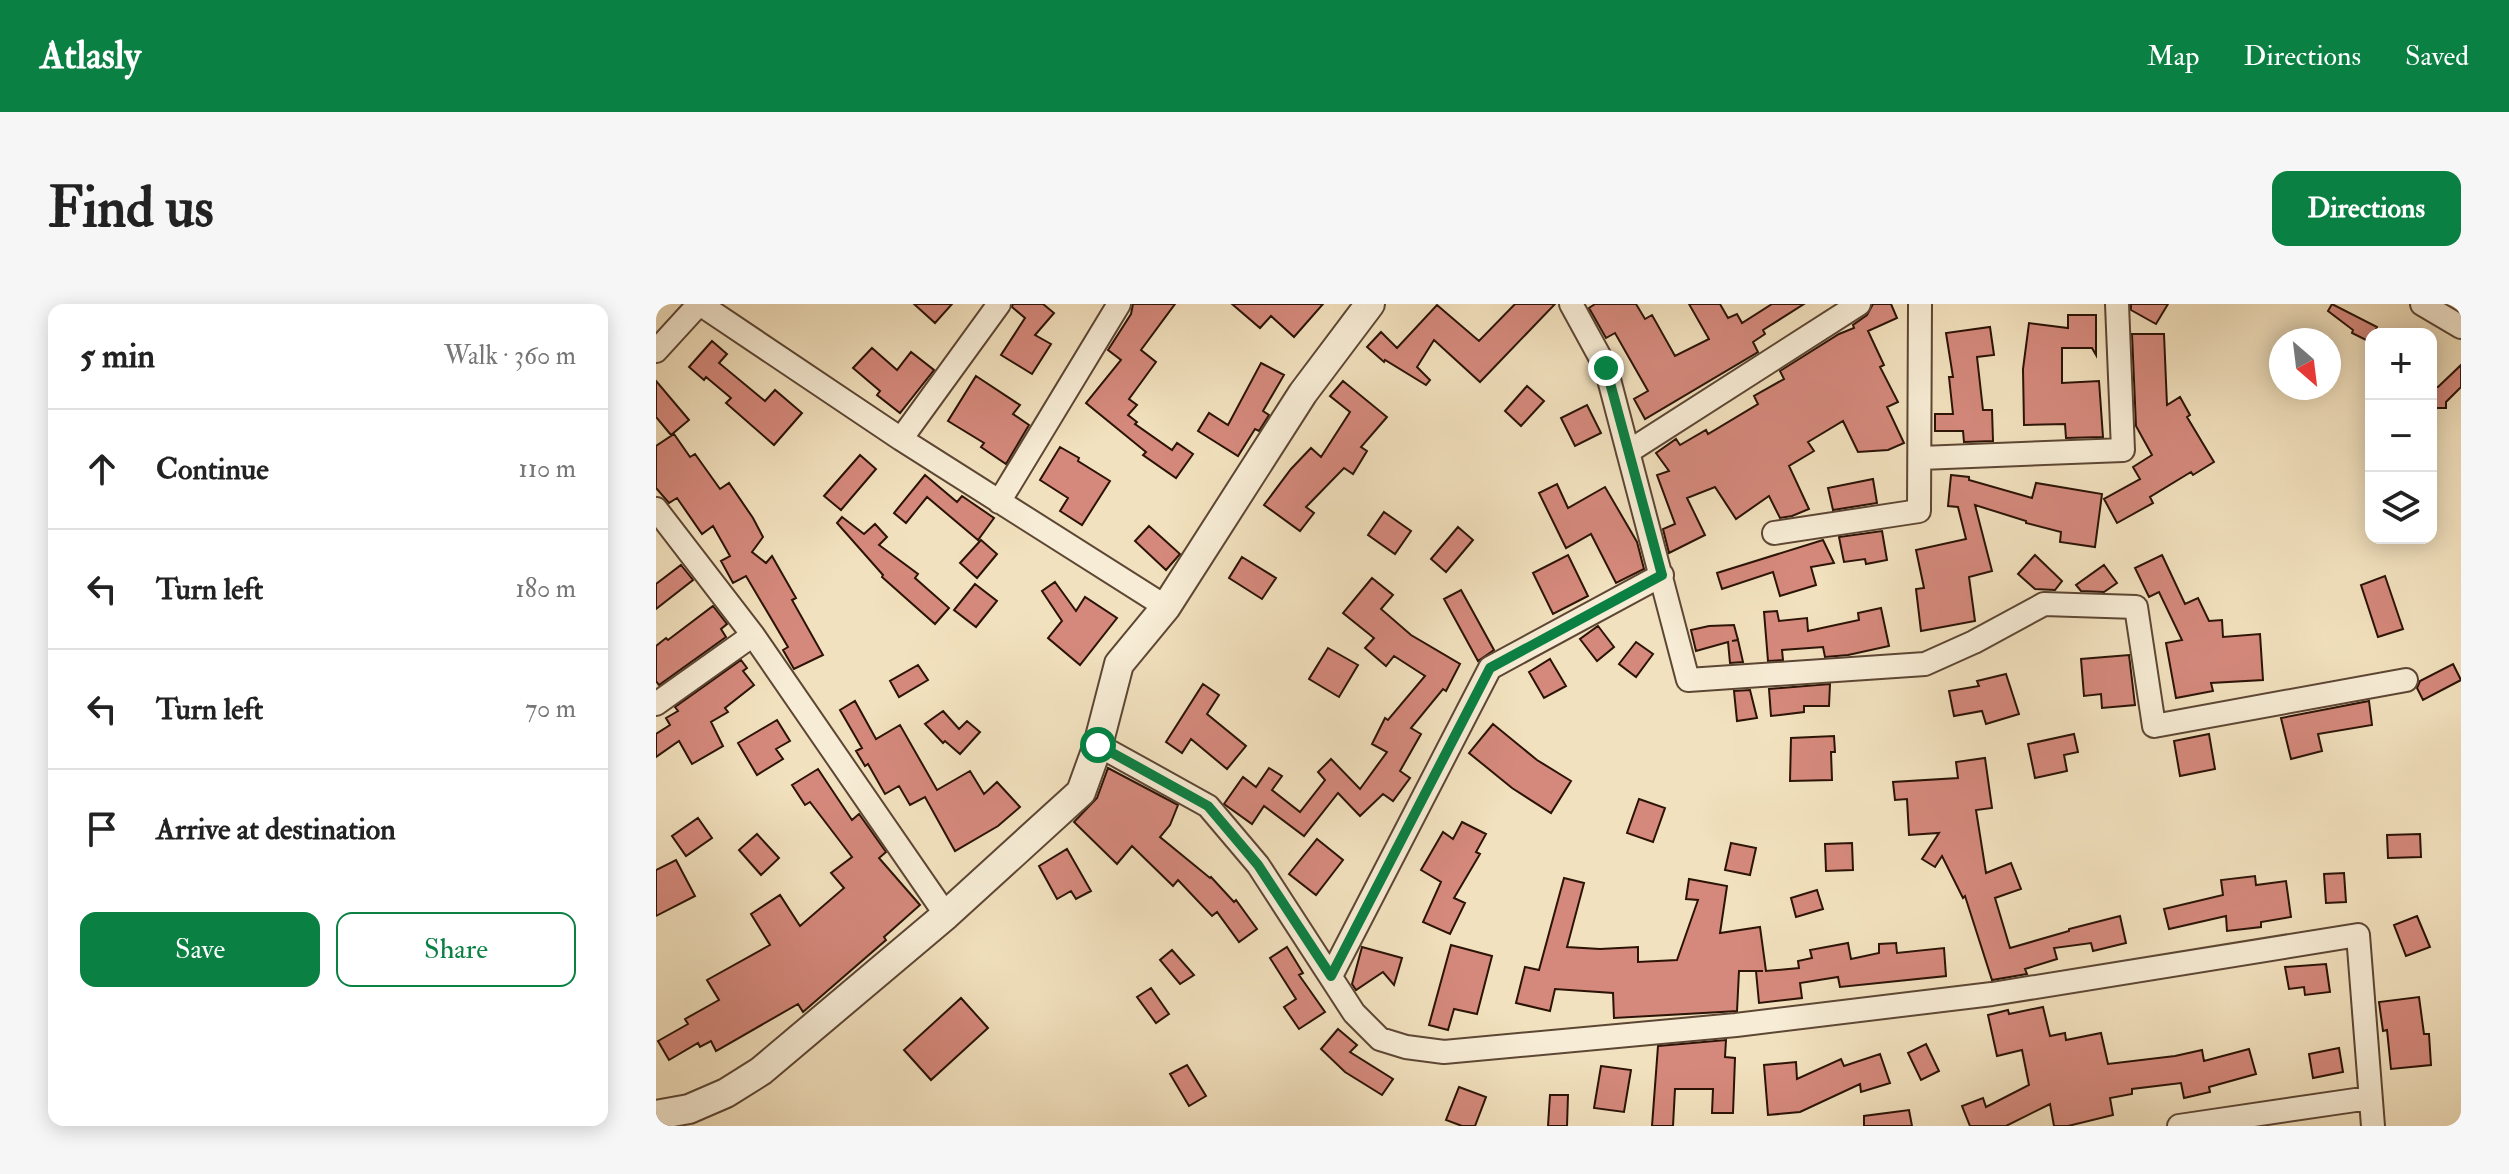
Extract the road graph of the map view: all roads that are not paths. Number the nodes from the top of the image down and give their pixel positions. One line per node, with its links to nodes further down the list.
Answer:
1 (699, 304): 11 (street); 12 (street)
2 (999, 304): 12 (street)
3 (1119, 304): 15 (street)
4 (1370, 304): 19 (street)
5 (1571, 304): 13 (street)
6 (1920, 304): 14 (street)
7 (2117, 304): 14 (street)
8 (2422, 304): 10 (street)
9 (1852, 306): 13 (street)
10 (2461, 327)
11 (656, 351)
12 (901, 439): 15 (street)
13 (1628, 452): 18 (street)
14 (1921, 458): 17 (street)
15 (999, 502): 19 (street)
16 (656, 509): 20 (street)
17 (1774, 533)
18 (1662, 575): 21 (street); 25 (street)
19 (1166, 607): 23 (street)
20 (753, 635): 22 (street); 24 (street)
21 (2406, 680)
22 (656, 704)
23 (1098, 745): 24 (street); 25 (street)
24 (946, 915): 27 (street)
25 (1331, 976): 26 (street)
26 (2369, 1098): 28 (street); 29 (street)
27 (656, 1115)
28 (2179, 1126)
29 (2373, 1126)

